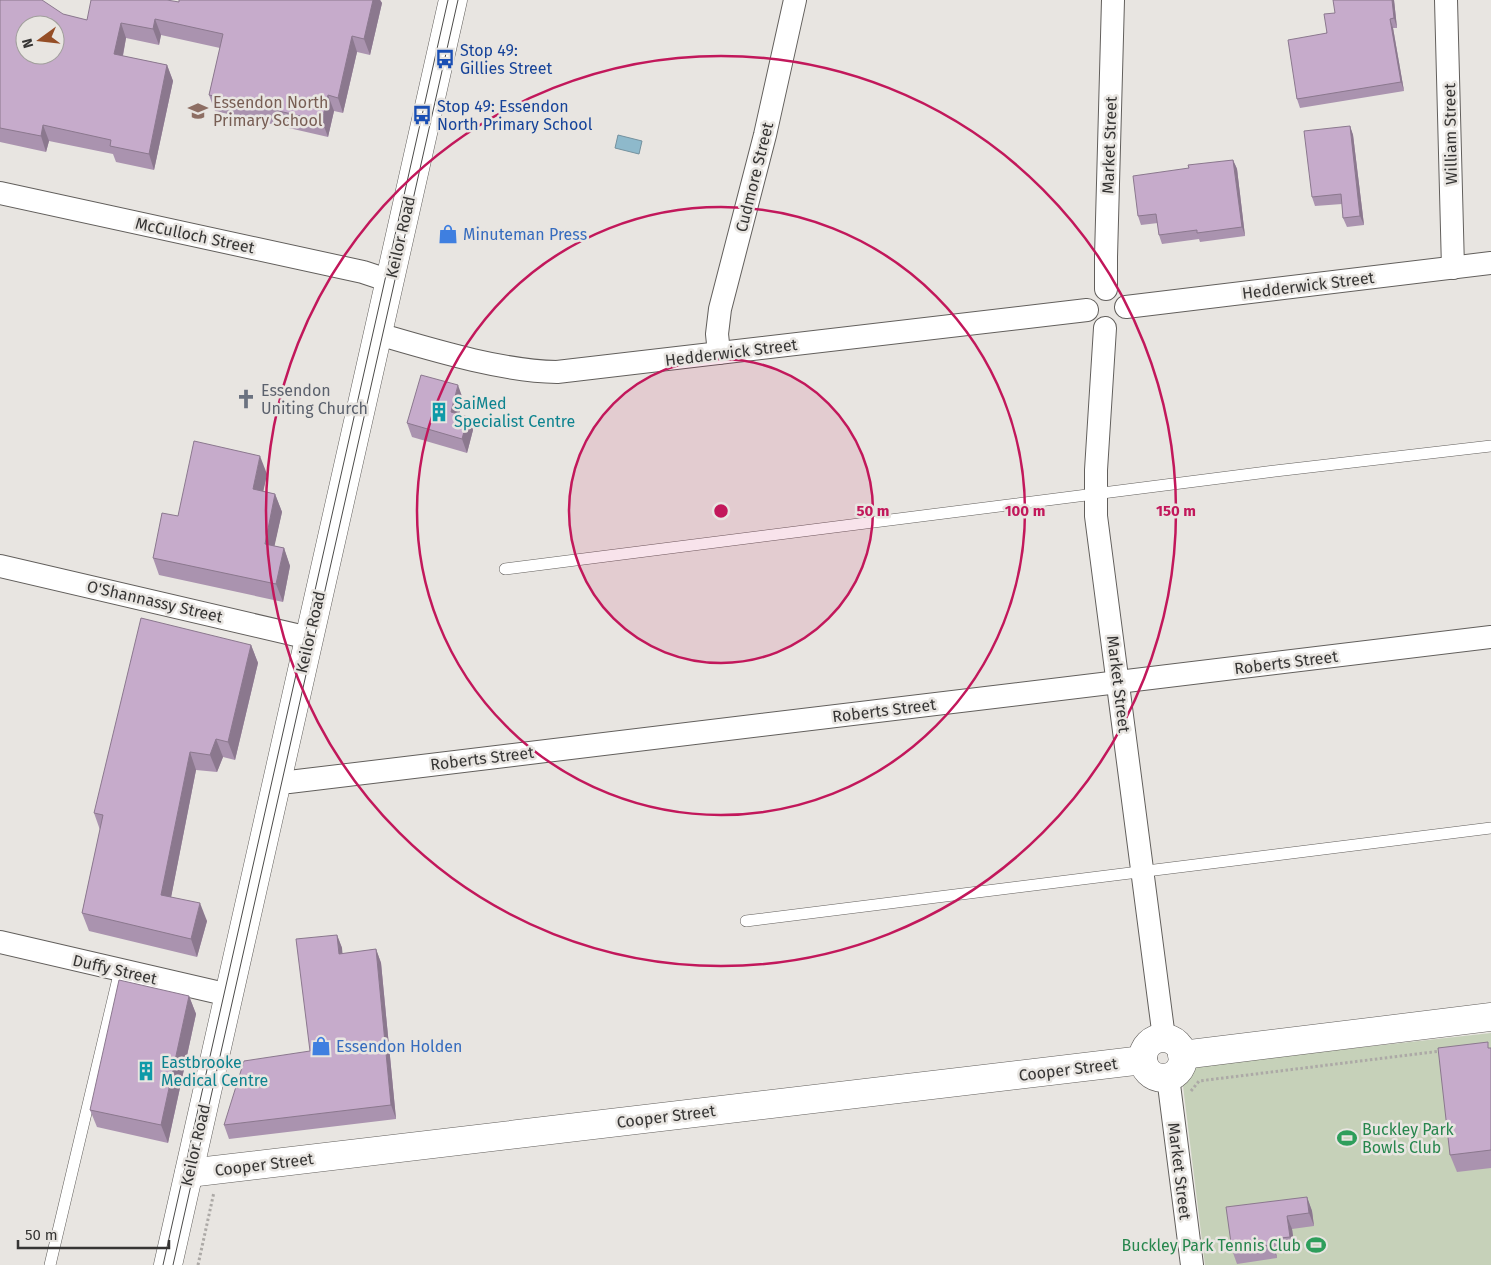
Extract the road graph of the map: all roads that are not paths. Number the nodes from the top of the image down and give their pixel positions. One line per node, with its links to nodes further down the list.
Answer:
1 (453, 0): 8 (main road, Keilor Road)
2 (795, 0): 14 (street, Cudmore Street)
3 (1113, 0): 9 (street, Market Street)
4 (1446, 0): 7 (street, William Street)
5 (0, 193): 8 (street, McCulloch Street)
6 (1491, 263): 7 (street, Hedderwick Street)
7 (1453, 268): 10 (street, Hedderwick Street)
8 (390, 281): 13 (main road, Keilor Road)
9 (1106, 289): 10 (street); 11 (street)
10 (1126, 306): 12 (street)
11 (1087, 310): 12 (street); 14 (street, Hedderwick Street)
12 (1105, 328): 16 (street, Market Street)
13 (378, 334): 14 (street, Hedderwick Street); 20 (main road, Keilor Road)
14 (718, 353)
15 (1491, 446): 16 (lane)
16 (1096, 494): 18 (lane); 21 (street, Market Street)
17 (0, 566): 20 (street, O'Shannassy Street)
18 (505, 569)
19 (1491, 637): 21 (street, Roberts Street)
20 (309, 638): 22 (main road, Keilor Road)
21 (1119, 682): 22 (street, Roberts Street); 24 (street, Market Street)
22 (277, 779): 28 (main road, Keilor Road)
23 (1491, 828): 24 (lane)
24 (1142, 871): 25 (lane); 30 (street, Market Street)
25 (746, 920)
26 (0, 942): 27 (street, Duffy Street)
27 (120, 970): 28 (street, Duffy Street); 32 (lane)
28 (229, 995): 31 (main road, Keilor Road)
29 (1491, 1016): 30 (main road)
30 (1171, 1057): 31 (main road, Cooper Street); 34 (street, Market Street)
31 (189, 1173): 33 (main road, Keilor Road)
32 (50, 1265)
33 (168, 1265)
34 (1192, 1265)

